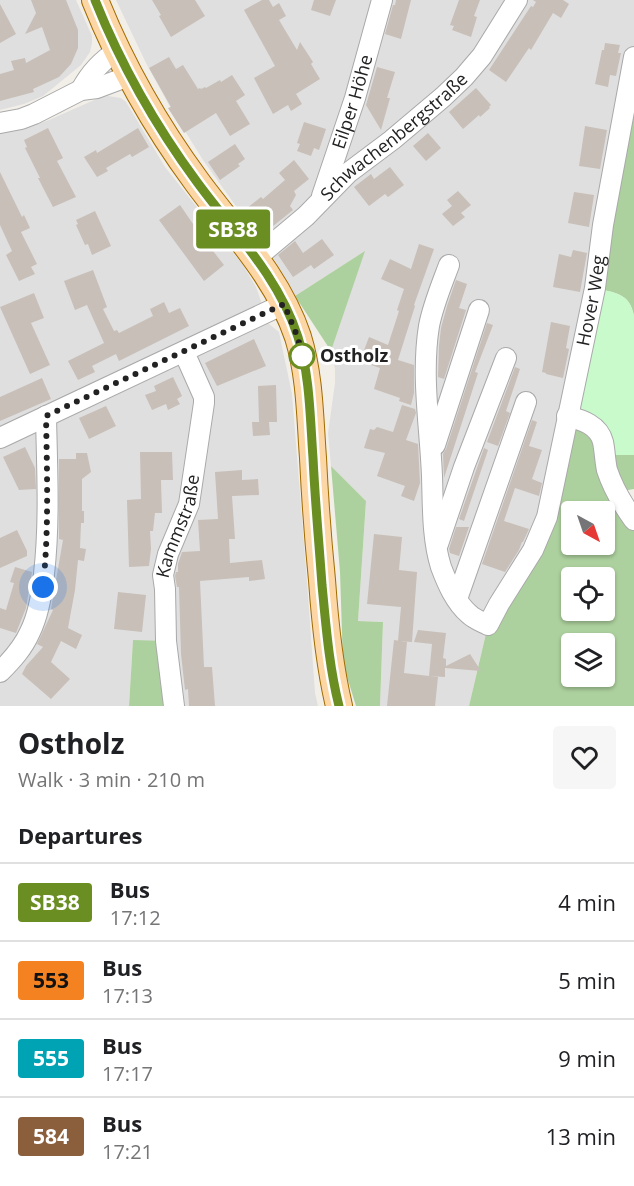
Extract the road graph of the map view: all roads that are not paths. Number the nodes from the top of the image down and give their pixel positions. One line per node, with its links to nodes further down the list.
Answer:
1 (95, 0): 4 (main road)
2 (382, 0): 9 (street, Eilper Höhe)
3 (518, 0): 9 (street, Schwachenbergstraße)
4 (117, 51): 6 (main road); 7 (street)
5 (634, 57): 18 (street, Hover Weg)
6 (129, 76): 7 (street); 10 (main road)
7 (81, 90): 8 (street)
8 (0, 123)
9 (320, 201): 10 (street, Schwachenbergstraße)
10 (256, 258): 12 (main road)
11 (449, 265): 20 (street)
12 (284, 304): 14 (street); 26 (main road)
13 (479, 310): 20 (street)
14 (184, 352): 17 (street); 25 (street, Kammstraße)
15 (506, 358): 22 (street)
16 (526, 402): 23 (street)
17 (46, 416): 19 (street); 24 (street)
18 (567, 416): 21 (street); 23 (street, Hover Weg)
19 (0, 438)
20 (431, 456): 22 (street)
21 (634, 520)
22 (437, 547): 23 (street)
23 (457, 599)
24 (0, 672)
25 (174, 706)
26 (339, 706)

